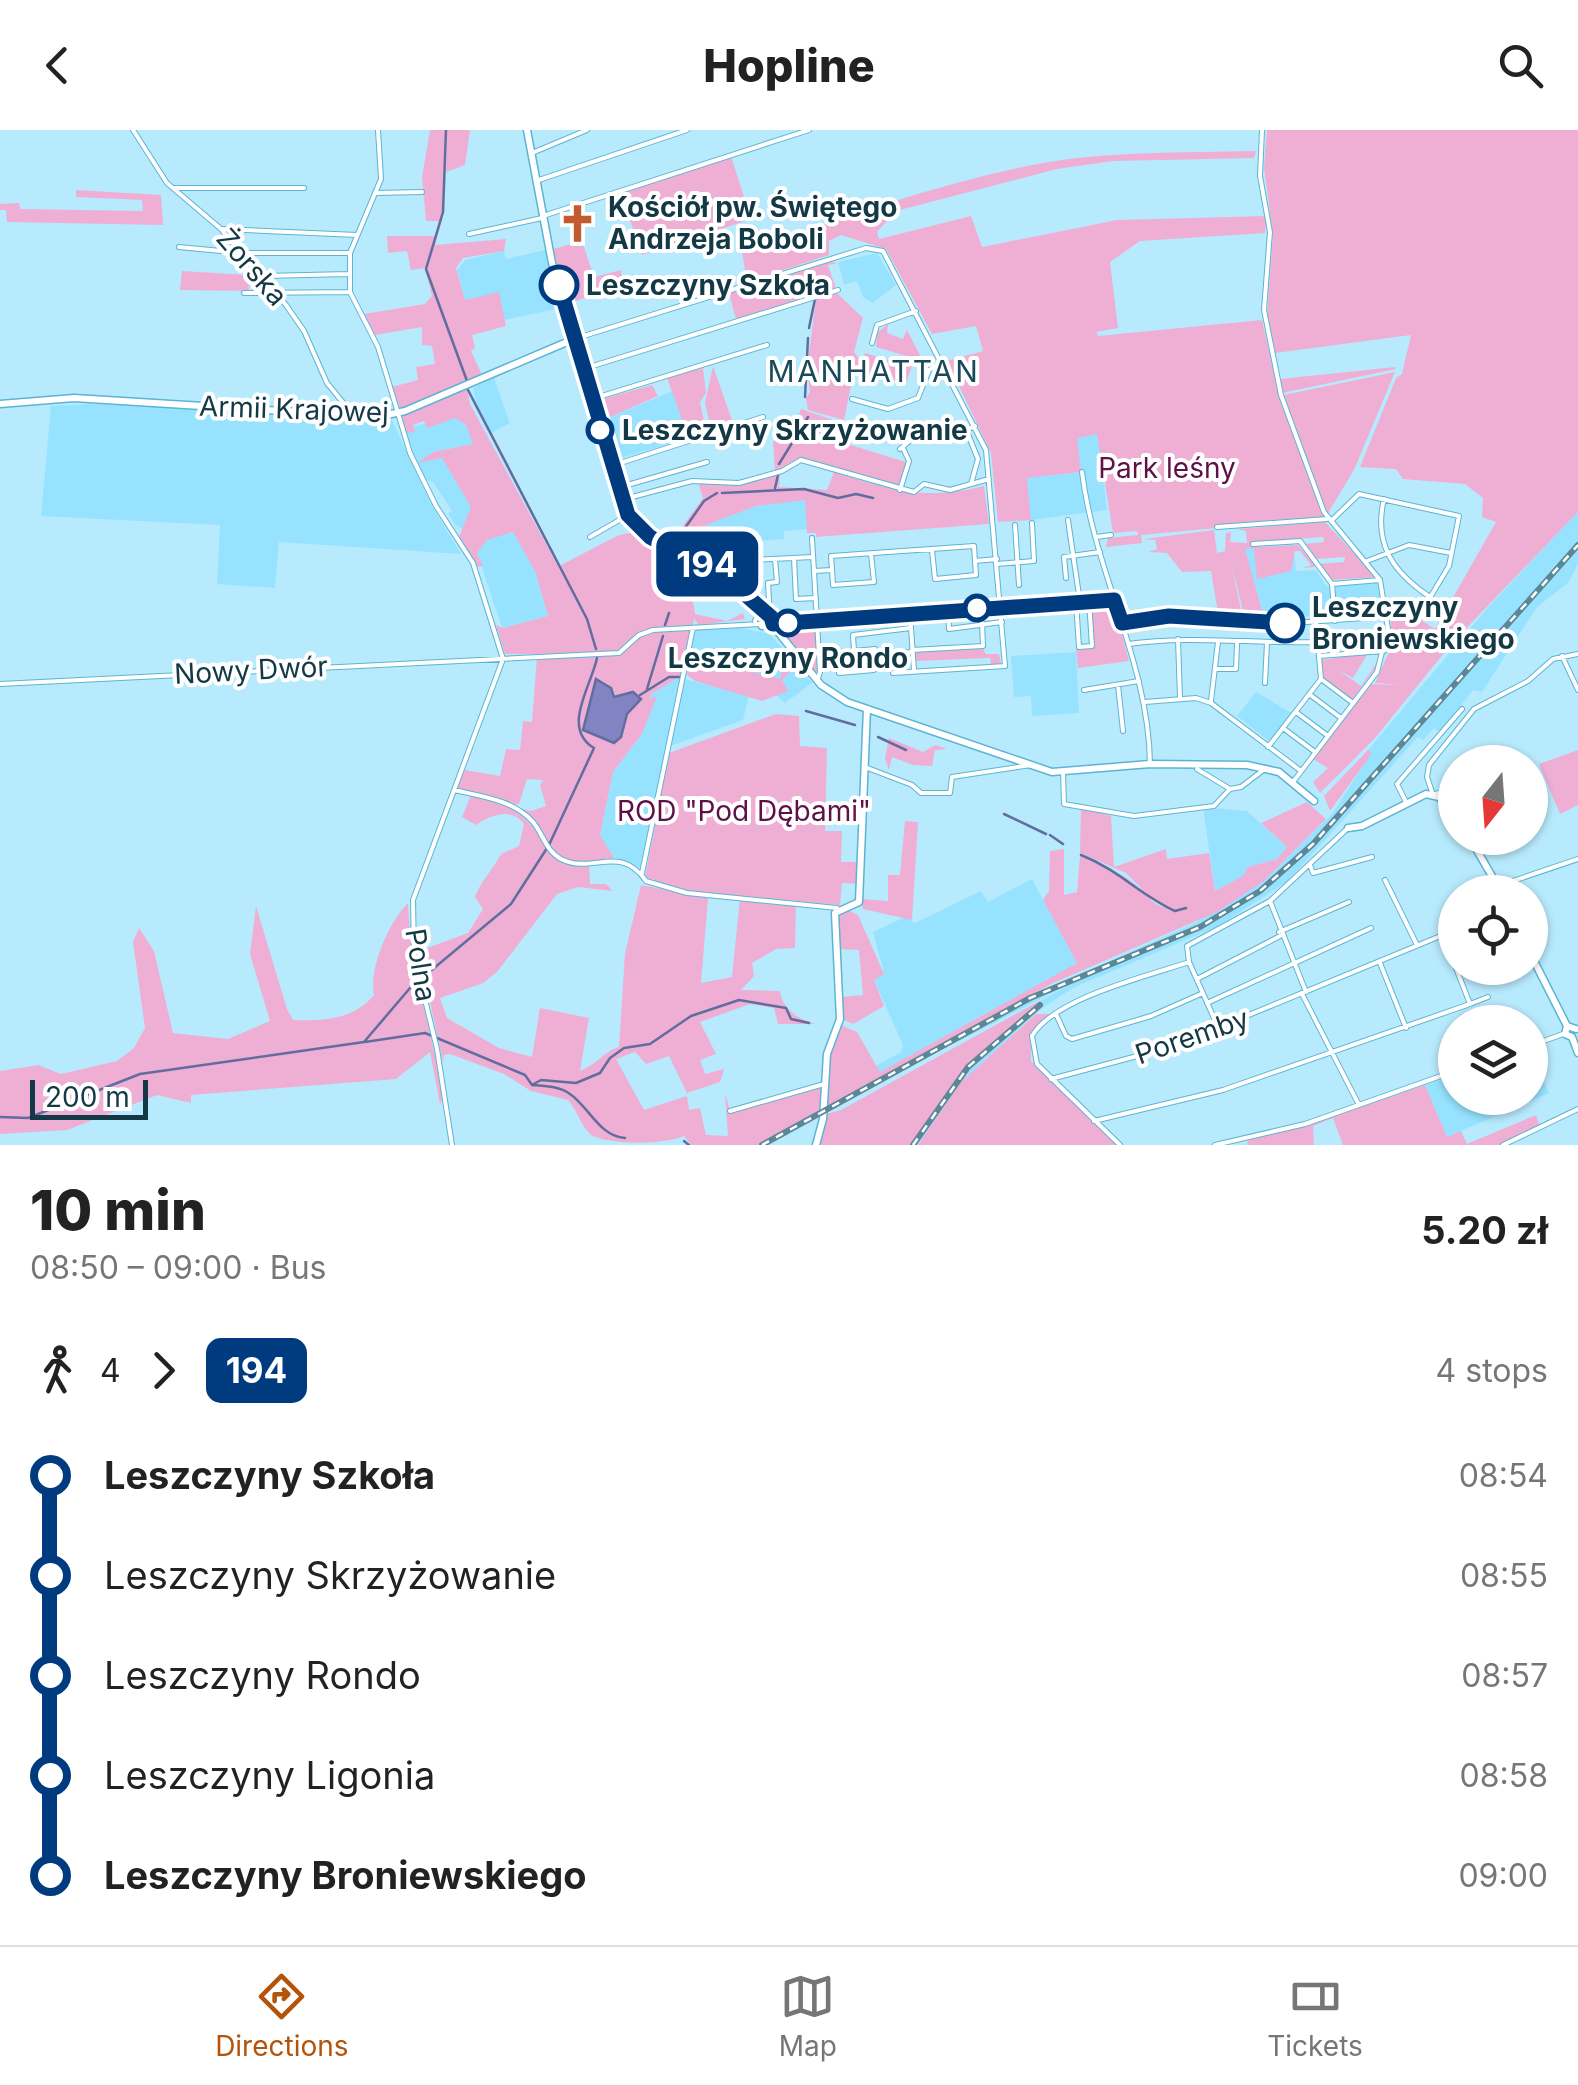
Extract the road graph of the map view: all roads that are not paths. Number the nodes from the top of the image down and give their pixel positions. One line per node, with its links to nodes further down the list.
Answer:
1 (133, 130): 10 (street, Żorska)
2 (378, 130): 13 (street)
3 (526, 130): 8 (street)
4 (587, 130): 8 (street)
5 (687, 130): 9 (street)
6 (809, 130): 14 (street)
7 (1262, 130): 52 (street)
8 (531, 153): 9 (street)
9 (536, 181): 14 (street)
10 (172, 188): 11 (street); 15 (street, Żorska)
11 (304, 188)
12 (422, 192): 13 (street)
13 (375, 193): 17 (street)
14 (543, 217): 16 (street); 28 (street)
15 (221, 229): 17 (street); 20 (street, Żorska)
16 (469, 234)
17 (357, 235): 19 (street)
18 (179, 247): 20 (street)
19 (350, 252): 20 (street); 21 (street)
20 (242, 253): 22 (street, Żorska)
21 (349, 274): 22 (street); 24 (street)
22 (263, 276): 26 (street, Żorska)
23 (838, 290): 32 (street)
24 (350, 292): 26 (street); 36 (street)
25 (244, 293): 26 (street)
26 (278, 294): 37 (street, Żorska)
27 (916, 311): 28 (street); 29 (street); 31 (street)
28 (574, 339): 32 (street); 36 (street, Armii Krajowej)
29 (872, 343)
30 (767, 345): 33 (street)
31 (942, 362): 34 (street); 39 (street)
32 (583, 369): 33 (street)
33 (592, 399): 42 (street)
34 (852, 399)
35 (0, 404): 37 (street, Armii Krajowej)
36 (396, 414): 37 (street, Armii Krajowej); 115 (street)
37 (354, 416)
38 (763, 417): 42 (street)
39 (976, 426): 40 (street); 44 (street)
40 (966, 430): 45 (street); 47 (street)
41 (708, 462): 46 (street)
42 (611, 466): 46 (street)
43 (1082, 472): 56 (street)
44 (991, 478): 45 (street); 72 (street)
45 (971, 484): 47 (street)
46 (618, 488): 49 (street)
47 (900, 490): 49 (street)
48 (1384, 499): 52 (street); 62 (street); 64 (street)
49 (621, 500): 50 (street)
50 (628, 515): 58 (street); 91 (street)
51 (1068, 520): 69 (street)
52 (1330, 520): 55 (street); 74 (street)
53 (1032, 523): 73 (street)
54 (1015, 525): 73 (street)
55 (1217, 527)
56 (1096, 536): 57 (street); 63 (street)
57 (1112, 536)
58 (590, 537)
59 (812, 538): 66 (street)
60 (1253, 544): 79 (street)
61 (932, 550): 65 (street); 71 (street); 71 (street)
62 (1388, 551): 64 (street); 74 (street); 82 (street)
63 (1100, 552): 69 (street); 83 (street)
64 (1451, 553): 82 (street)
65 (871, 554): 75 (street); 75 (street)
66 (813, 557): 67 (street); 76 (street)
67 (794, 558): 68 (street); 81 (street)
68 (775, 559): 70 (street); 91 (street)
69 (1076, 559): 77 (street); 85 (street)
70 (754, 560)
71 (975, 561): 72 (street)
72 (997, 561): 73 (street); 86 (street)
73 (1018, 562): 80 (street)
74 (1367, 562): 78 (street)
75 (832, 570): 76 (street)
76 (814, 571): 81 (street)
77 (1066, 578)
78 (1380, 580): 79 (street); 89 (street)
79 (1332, 584): 93 (street)
80 (1019, 585)
81 (816, 598): 90 (street)
82 (1430, 598): 89 (street)
83 (1114, 600): 84 (street); 98 (street)
84 (1089, 601): 85 (street); 85 (street)
85 (1078, 602): 86 (street)
86 (1000, 607): 87 (street); 94 (street)
87 (948, 610): 88 (street); 97 (street)
88 (910, 613): 90 (street); 100 (street)
89 (1388, 617): 93 (street); 110 (street)
90 (818, 619): 92 (street); 112 (street)
91 (765, 620): 92 (street); 96 (street); 99 (street); 101 (street)
92 (798, 620): 96 (street)
93 (1335, 621): 95 (street)
94 (1002, 622): 97 (street); 119 (street)
95 (1316, 622): 98 (street); 104 (street)
96 (784, 623): 101 (street)
97 (982, 623): 109 (street)
98 (1122, 623): 107 (street)
99 (694, 627): 115 (street); 162 (street)
100 (911, 628): 108 (street); 109 (street)
101 (782, 638): 122 (street)
102 (1178, 638): 103 (street); 107 (street); 130 (street)
103 (1218, 642): 105 (street); 118 (street)
104 (1318, 642): 106 (street); 116 (street)
105 (1237, 643): 106 (street); 118 (street)
106 (1267, 643): 125 (street)
107 (1128, 644): 123 (street)
108 (854, 651): 111 (street); 113 (street)
109 (912, 651): 113 (street); 119 (street)
110 (1386, 651): 116 (street); 133 (street)
111 (837, 652): 112 (street); 113 (street)
112 (819, 653): 122 (street)
113 (875, 654)
114 (1578, 654): 117 (street)
115 (503, 656): 124 (street, Nowy Dwór); 152 (street, Polna)
116 (1319, 656): 121 (street)
117 (1562, 656): 128 (street); 154 (street)
118 (1215, 668): 132 (street)
119 (914, 671): 120 (street)
120 (893, 673)
121 (1321, 679): 129 (street); 133 (street)
122 (816, 680): 134 (street)
123 (1139, 682): 126 (street); 131 (street)
124 (0, 684)
125 (1265, 684)
126 (1118, 685): 127 (street); 139 (street)
127 (1084, 690)
128 (1578, 690)
129 (1309, 694): 136 (street); 137 (street)
130 (1180, 698): 131 (street); 132 (street)
131 (1145, 702): 143 (street)
132 (1211, 703): 141 (street)
133 (1353, 704): 137 (street)
134 (867, 709): 144 (street); 145 (street)
135 (1462, 709): 157 (street)
136 (1295, 712): 138 (street); 140 (street)
137 (1341, 718): 140 (street)
138 (1283, 728): 141 (street); 142 (street)
139 (1123, 731)
140 (1328, 736): 142 (street)
141 (1268, 747): 148 (street)
142 (1315, 753): 148 (street)
143 (1150, 764): 146 (street); 149 (street)
144 (1030, 765): 145 (street); 149 (street)
145 (865, 766): 167 (street)
146 (1266, 768): 150 (street); 151 (street)
147 (1197, 769): 151 (street)
148 (1302, 771): 150 (street)
149 (1063, 773): 151 (street)
150 (1293, 782): 156 (street)
151 (1230, 789)
152 (454, 790): 162 (street); 199 (street, Polna)
153 (1438, 793): 154 (street)
154 (1434, 795): 155 (street); 157 (street)
155 (1438, 799)
156 (1314, 801)
157 (1407, 804): 158 (street)
158 (1348, 828): 161 (street)
159 (1372, 856): 161 (street)
160 (1578, 859): 163 (street)
161 (1310, 865): 165 (street)
162 (642, 873): 167 (street)
163 (1536, 875)
164 (1385, 880): 171 (street)
165 (1270, 901): 169 (street); 173 (street)
166 (1349, 902): 169 (street)
167 (838, 908): 192 (street)
168 (1372, 928): 174 (street)
169 (1279, 934): 174 (street); 175 (street)
170 (1438, 936): 171 (street, Poremby)
171 (1417, 944): 172 (street, Poremby)
172 (1379, 961): 178 (street, Poremby); 184 (street)
173 (1189, 962): 175 (street); 183 (street)
174 (1291, 964): 178 (street); 181 (street)
175 (1197, 980): 179 (street)
176 (1463, 985): 182 (street)
177 (1547, 985): 186 (street)
178 (1304, 993): 185 (street, Poremby); 188 (street)
179 (1203, 994): 181 (street); 183 (street)
180 (1488, 997): 182 (street)
181 (1208, 1003): 185 (street)
182 (1470, 1004): 184 (street)
183 (1056, 1014): 191 (street)
184 (1406, 1028): 188 (street)
185 (1219, 1029): 191 (street, Poremby)
186 (1572, 1031): 187 (street); 189 (street)
187 (1548, 1040)
188 (1332, 1052): 193 (street); 196 (street)
189 (1578, 1053)
190 (1438, 1077): 193 (street)
191 (1051, 1080): 197 (street)
192 (824, 1084): 195 (street); 200 (street)
193 (1359, 1105): 202 (street)
194 (1578, 1109): 203 (street)
195 (730, 1111)
196 (1102, 1119): 197 (street); 198 (street)
197 (1094, 1121): 198 (street)
198 (1100, 1126): 201 (street)
199 (452, 1145)
200 (816, 1145)
201 (1120, 1145)
202 (1215, 1145)
203 (1504, 1145)

